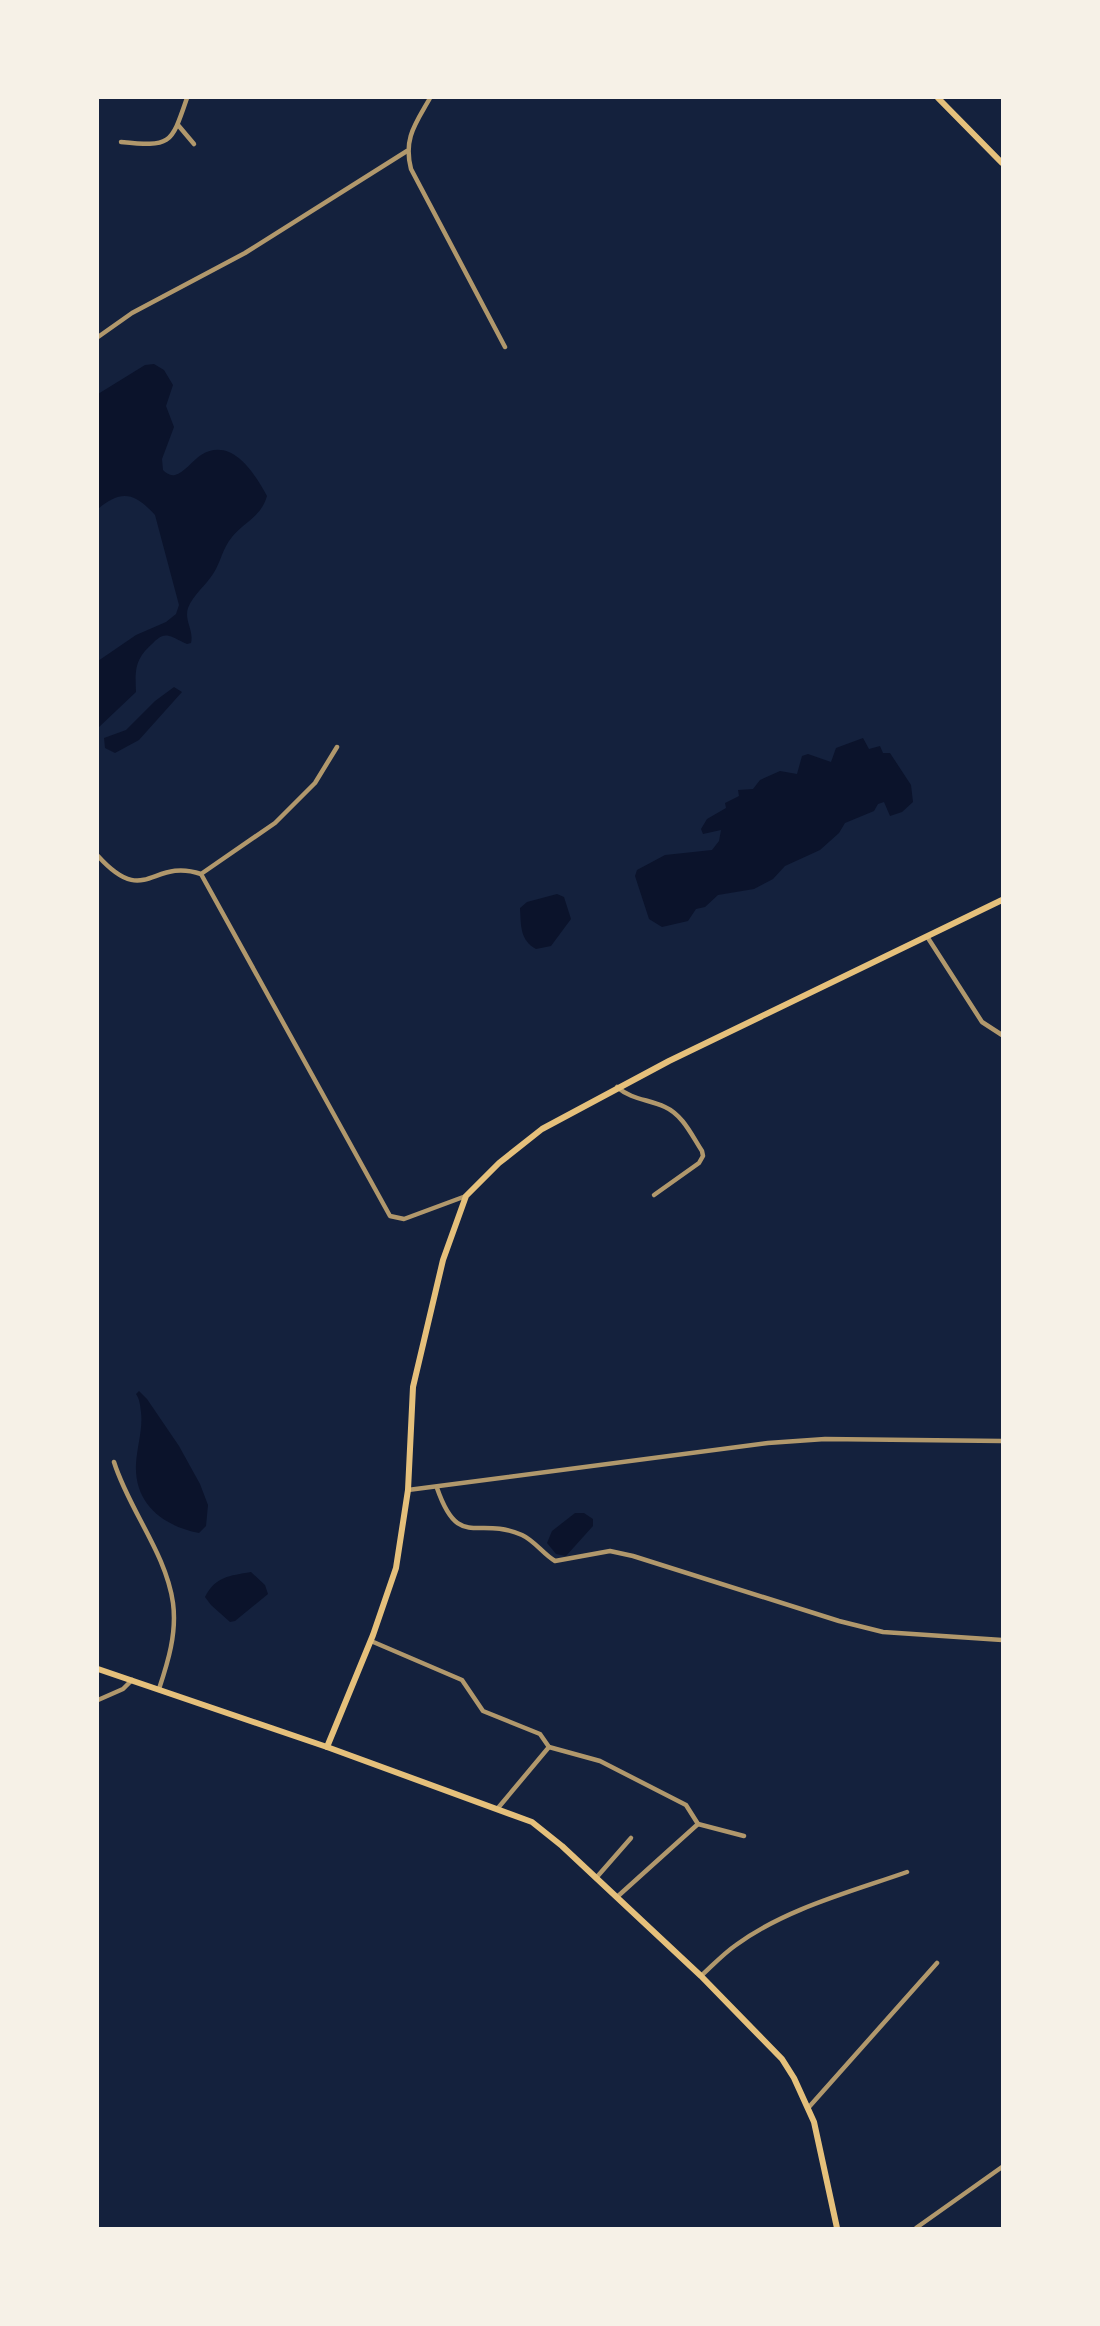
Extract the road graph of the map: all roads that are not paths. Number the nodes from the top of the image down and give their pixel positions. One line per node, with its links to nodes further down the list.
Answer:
1 (187, 98): 4 (street)
2 (430, 98): 7 (street)
3 (938, 98): 8 (main road)
4 (178, 125): 5 (street); 6 (street)
5 (121, 142)
6 (194, 144)
7 (407, 151): 9 (street); 10 (street)
8 (1002, 164)
9 (98, 337)
10 (505, 347)
11 (337, 747): 13 (street)
12 (98, 856): 13 (street)
13 (201, 874): 19 (street)
14 (1002, 900): 15 (main road)
15 (928, 938): 16 (street); 17 (main road)
16 (1002, 1035)
17 (617, 1088): 18 (street); 19 (main road)
18 (654, 1195)
19 (466, 1196): 23 (main road)
20 (1002, 1441): 22 (street)
21 (114, 1462): 28 (street)
22 (437, 1488): 23 (street); 24 (street)
23 (408, 1490): 25 (main road)
24 (1002, 1640)
25 (371, 1641): 30 (main road); 31 (street)
26 (98, 1669): 27 (main road)
27 (132, 1680): 28 (main road); 29 (street)
28 (159, 1689): 30 (main road)
29 (98, 1700)
30 (327, 1747): 32 (main road)
31 (549, 1747): 32 (street); 33 (street)
32 (498, 1808): 37 (main road)
33 (698, 1824): 34 (street); 38 (street)
34 (744, 1836)
35 (631, 1838): 37 (street)
36 (907, 1872): 40 (street)
37 (596, 1878): 38 (main road)
38 (617, 1897): 40 (main road)
39 (937, 1963): 41 (street)
40 (701, 1976): 41 (main road)
41 (809, 2107): 43 (main road)
42 (1002, 2167): 44 (street)
43 (837, 2229)
44 (916, 2229)

